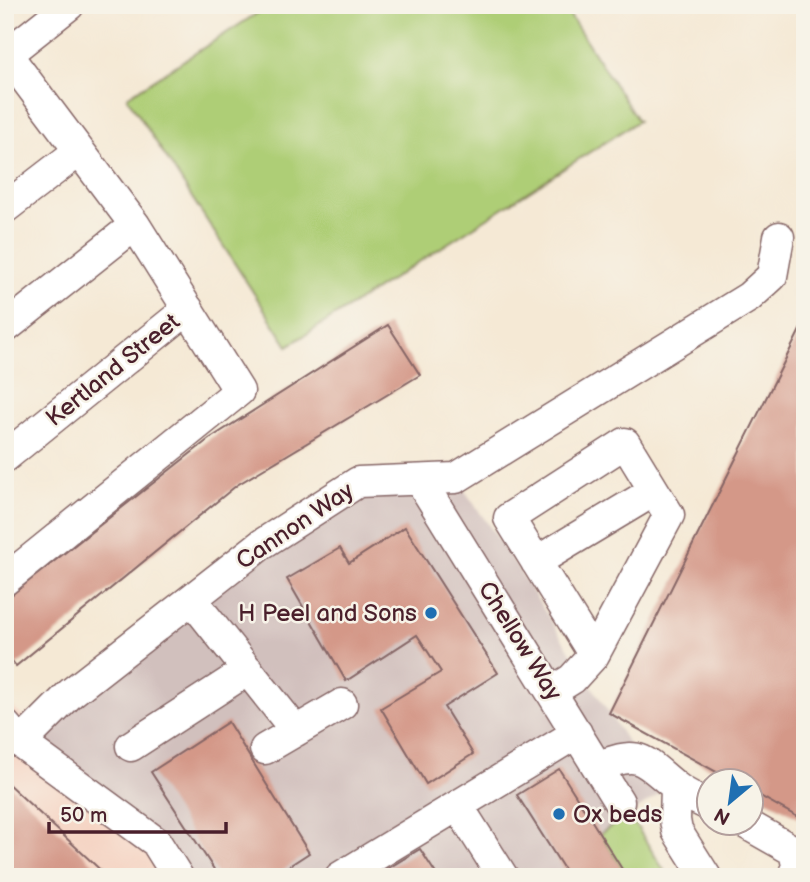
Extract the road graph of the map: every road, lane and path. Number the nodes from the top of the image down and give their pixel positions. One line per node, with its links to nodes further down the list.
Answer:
1 (69, 5): 2 (street)
2 (6, 53): 3 (street)
3 (79, 150): 4 (street); 5 (street)
4 (5, 208)
5 (135, 225): 7 (street); 8 (street)
6 (779, 237): 10 (street, Cannon Way)
7 (188, 309): 9 (street, Kertland Street); 13 (street)
8 (5, 328)
9 (5, 457)
10 (421, 480): 14 (street, Cannon Way); 17 (street, Chellow Way)
11 (654, 491): 12 (street); 12 (street); 15 (street)
12 (536, 562): 15 (street)
13 (5, 580)
14 (192, 600): 16 (street); 21 (street, Cannon Way)
15 (594, 655): 17 (street)
16 (248, 670): 19 (street); 22 (street)
17 (551, 692): 20 (street, Chellow Way)
18 (342, 704): 19 (street)
19 (296, 731): 23 (street)
20 (577, 733): 24 (street, Chellow Way); 28 (street)
21 (13, 734): 30 (street)
22 (131, 746)
23 (265, 749)
24 (598, 767): 25 (street); 27 (street, Chellow Way)
25 (676, 787): 26 (street); 33 (street)
26 (694, 797)
27 (619, 802)
28 (458, 806): 31 (street); 32 (street)
29 (764, 834): 34 (street)
30 (178, 877)
31 (340, 877)
32 (503, 877)
33 (706, 877)
34 (793, 877)

